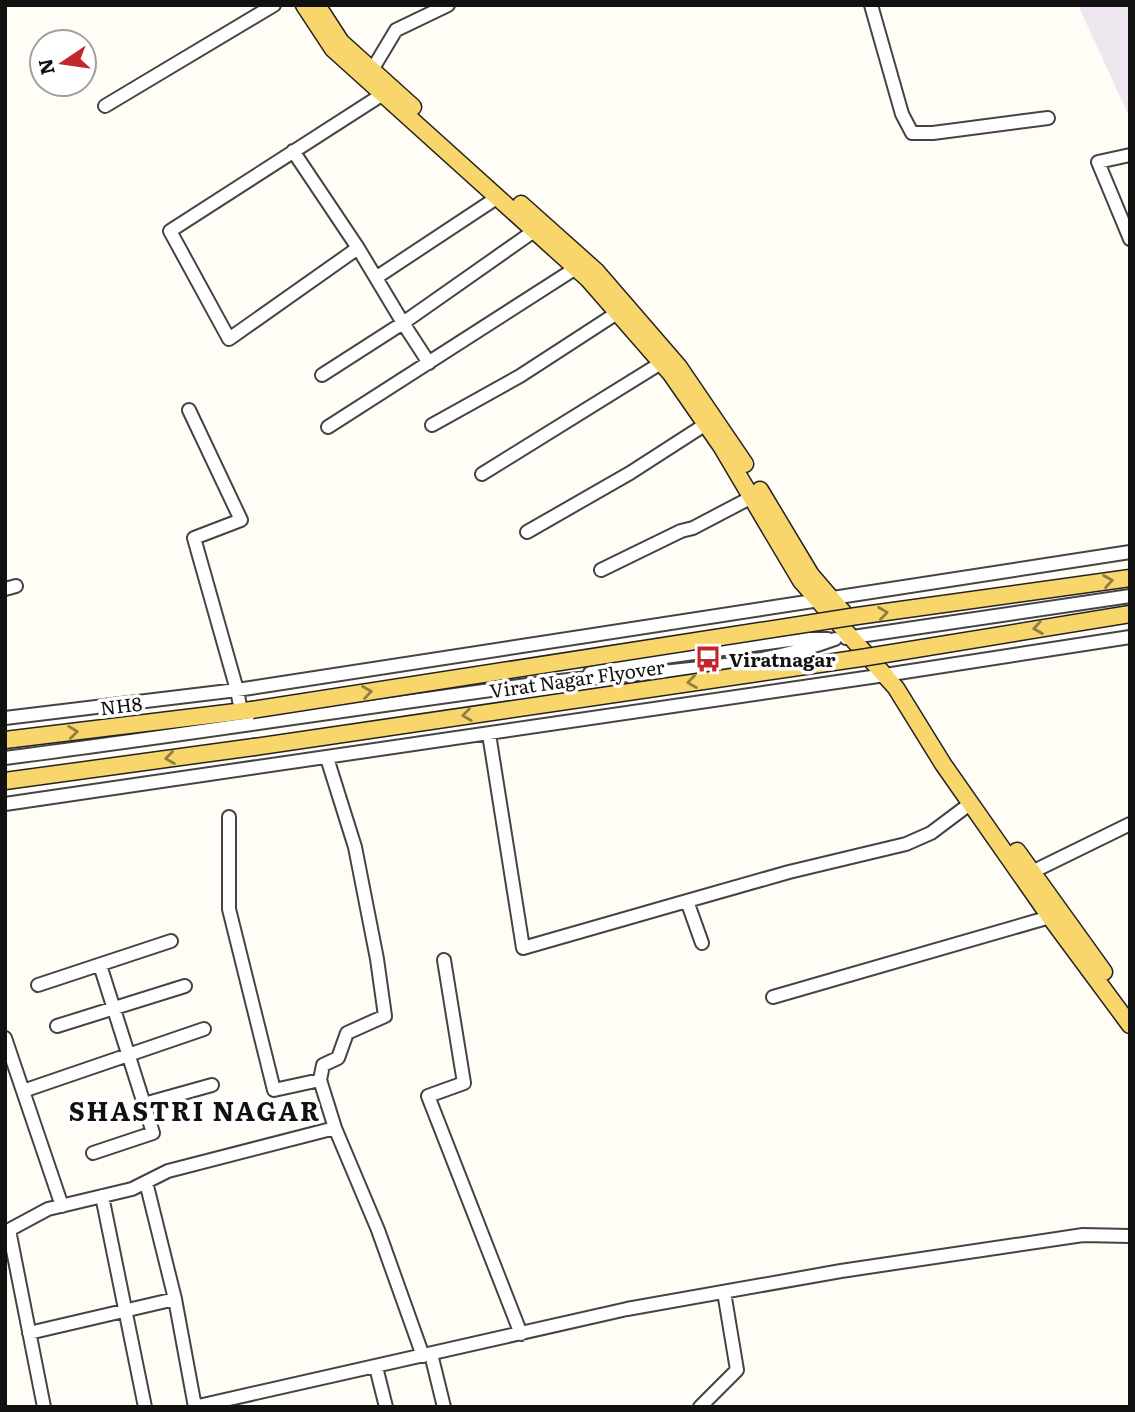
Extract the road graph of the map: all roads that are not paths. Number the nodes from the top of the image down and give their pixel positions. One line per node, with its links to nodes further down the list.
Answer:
1 (274, 5): 7 (street)
2 (304, 5): 6 (main road)
3 (317, 5): 6 (main road)
4 (448, 5): 6 (street)
5 (871, 5): 8 (street)
6 (376, 83): 9 (street); 11 (main road); 33 (main road)
7 (105, 106)
8 (1048, 118)
9 (293, 151): 14 (street); 14 (street)
10 (1130, 155): 13 (street)
11 (498, 197): 12 (main road); 16 (street)
12 (534, 231): 15 (main road); 18 (street)
13 (1130, 239)
14 (358, 248): 16 (street)
15 (576, 268): 17 (main road); 19 (street)
16 (377, 277): 18 (street)
17 (617, 313): 20 (main road); 24 (street)
18 (403, 323): 19 (street); 21 (street)
19 (429, 363): 25 (street)
20 (661, 363): 23 (main road); 26 (street)
21 (322, 375)
22 (189, 410): 38 (street)
23 (706, 424): 27 (main road); 28 (street)
24 (432, 425)
25 (328, 427)
26 (482, 474)
27 (752, 497): 30 (street); 33 (main road)
28 (527, 532)
29 (1130, 552): 33 (street)
30 (601, 570)
31 (1130, 578): 40 (main road, Virat Nagar Flyover, one-way to 31, bridge)
32 (1130, 596): 35 (street)
33 (824, 600): 35 (main road); 38 (street)
34 (1130, 614): 45 (main road, Virat Nagar Flyover, one-way to 45, bridge)
35 (858, 636): 37 (main road); 46 (street)
36 (1130, 637): 37 (street)
37 (890, 674): 43 (street); 52 (main road); 56 (main road)
38 (237, 690): 39 (street); 40 (street)
39 (98, 706): 41 (street); 42 (street)
40 (246, 711): 42 (main road, NH8)
41 (5, 718)
42 (103, 728): 44 (main road, NH8, one-way to 42)
43 (489, 734): 47 (street); 57 (street)
44 (5, 740)
45 (237, 749): 48 (main road, one-way to 48); 49 (street)
46 (5, 758)
47 (327, 758): 49 (street); 73 (street)
48 (124, 765): 50 (main road); 51 (street)
49 (246, 768): 51 (street)
50 (5, 781)
51 (126, 787): 53 (street)
52 (971, 803): 57 (street); 58 (main road)
53 (5, 804)
54 (229, 817): 73 (street)
55 (1130, 824): 56 (street)
56 (1032, 872): 67 (main road)
57 (687, 901): 60 (street)
58 (1050, 917): 65 (street); 68 (main road)
59 (171, 941): 62 (street)
60 (702, 943)
61 (444, 960): 88 (street)
62 (100, 965): 63 (street); 66 (street)
63 (38, 985)
64 (184, 986): 66 (street)
65 (773, 997)
66 (113, 1008): 69 (street); 72 (street)
67 (1130, 1008)
68 (1130, 1024)
69 (57, 1026)
70 (204, 1029): 72 (street)
71 (5, 1038): 75 (street)
72 (129, 1054): 75 (street); 76 (street)
73 (320, 1080): 77 (street)
74 (212, 1085): 76 (street)
75 (23, 1091): 81 (street)
76 (144, 1104): 78 (street)
77 (335, 1128): 79 (street); 89 (street)
78 (93, 1153)
79 (146, 1182): 80 (street); 85 (street)
80 (102, 1196): 81 (street); 86 (street)
81 (62, 1206): 82 (street)
82 (7, 1230): 87 (street)
83 (1130, 1236): 84 (street)
84 (724, 1292): 88 (street); 97 (street)
85 (175, 1300): 86 (street); 94 (street)
86 (127, 1311): 87 (street); 93 (street)
87 (29, 1333): 92 (street)
88 (521, 1334): 89 (street)
89 (427, 1355): 90 (street); 96 (street)
90 (376, 1367): 91 (street); 95 (street)
91 (254, 1400): 94 (street)
92 (44, 1407)
93 (145, 1407)
94 (194, 1407)
95 (386, 1407)
96 (444, 1407)
97 (700, 1407)

